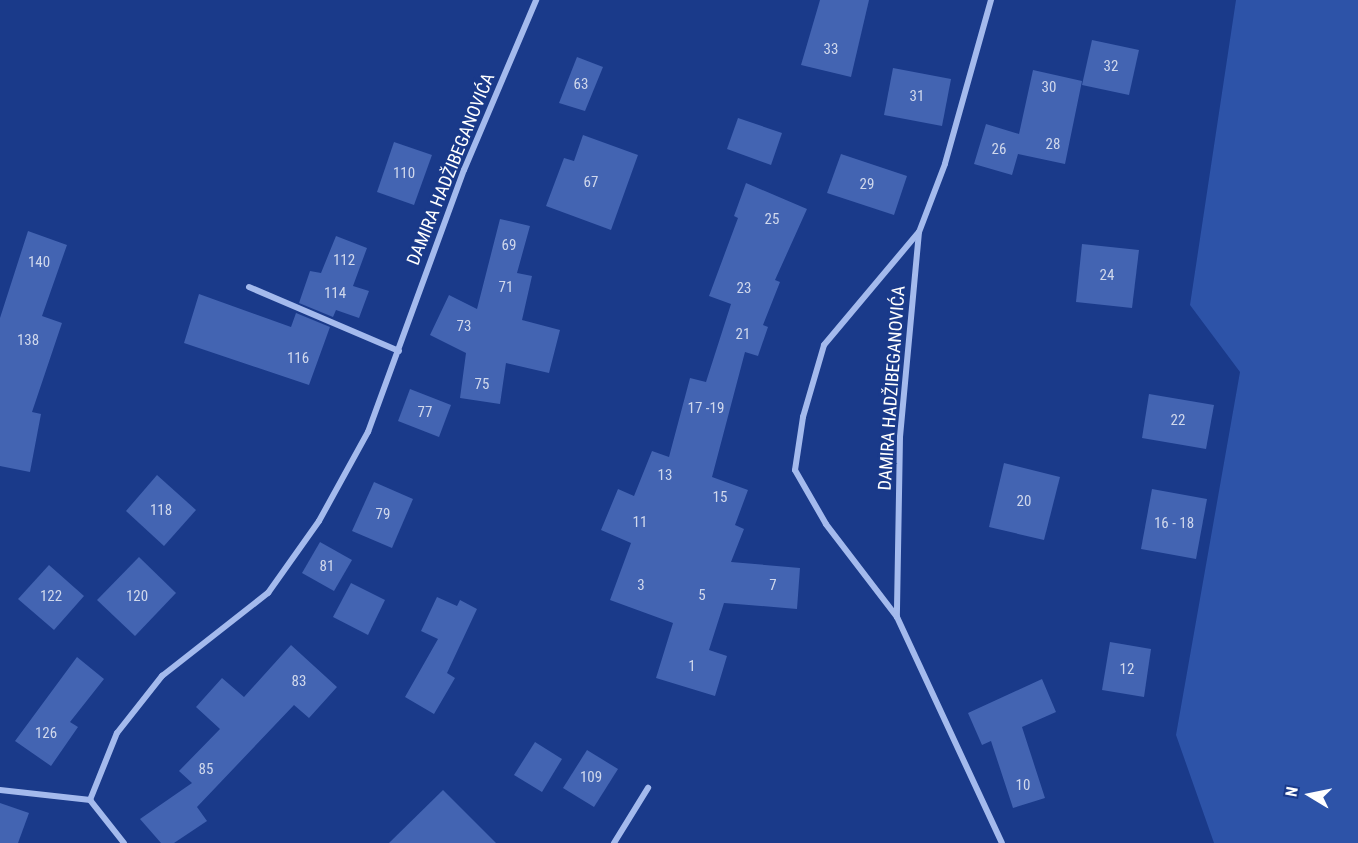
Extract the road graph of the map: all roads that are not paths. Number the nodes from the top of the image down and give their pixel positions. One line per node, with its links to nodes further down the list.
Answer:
1 (536, 0): 5 (street, DAMIRA HADŽIBEGANOVIĆA)
2 (991, 0): 3 (street, DAMIRA HADŽIBEGANOVIĆA)
3 (919, 232): 6 (street, DAMIRA HADŽIBEGANOVIĆA); 6 (street, DAMIRA HADŽIBEGANOVIĆA)
4 (249, 287): 5 (street)
5 (399, 351): 9 (street, DAMIRA HADŽIBEGANOVIĆA)
6 (897, 617): 12 (street, DAMIRA HADŽIBEGANOVIĆA)
7 (648, 788): 11 (street)
8 (0, 790): 9 (street)
9 (90, 800): 10 (street)
10 (124, 843)
11 (614, 843)
12 (1002, 843)

